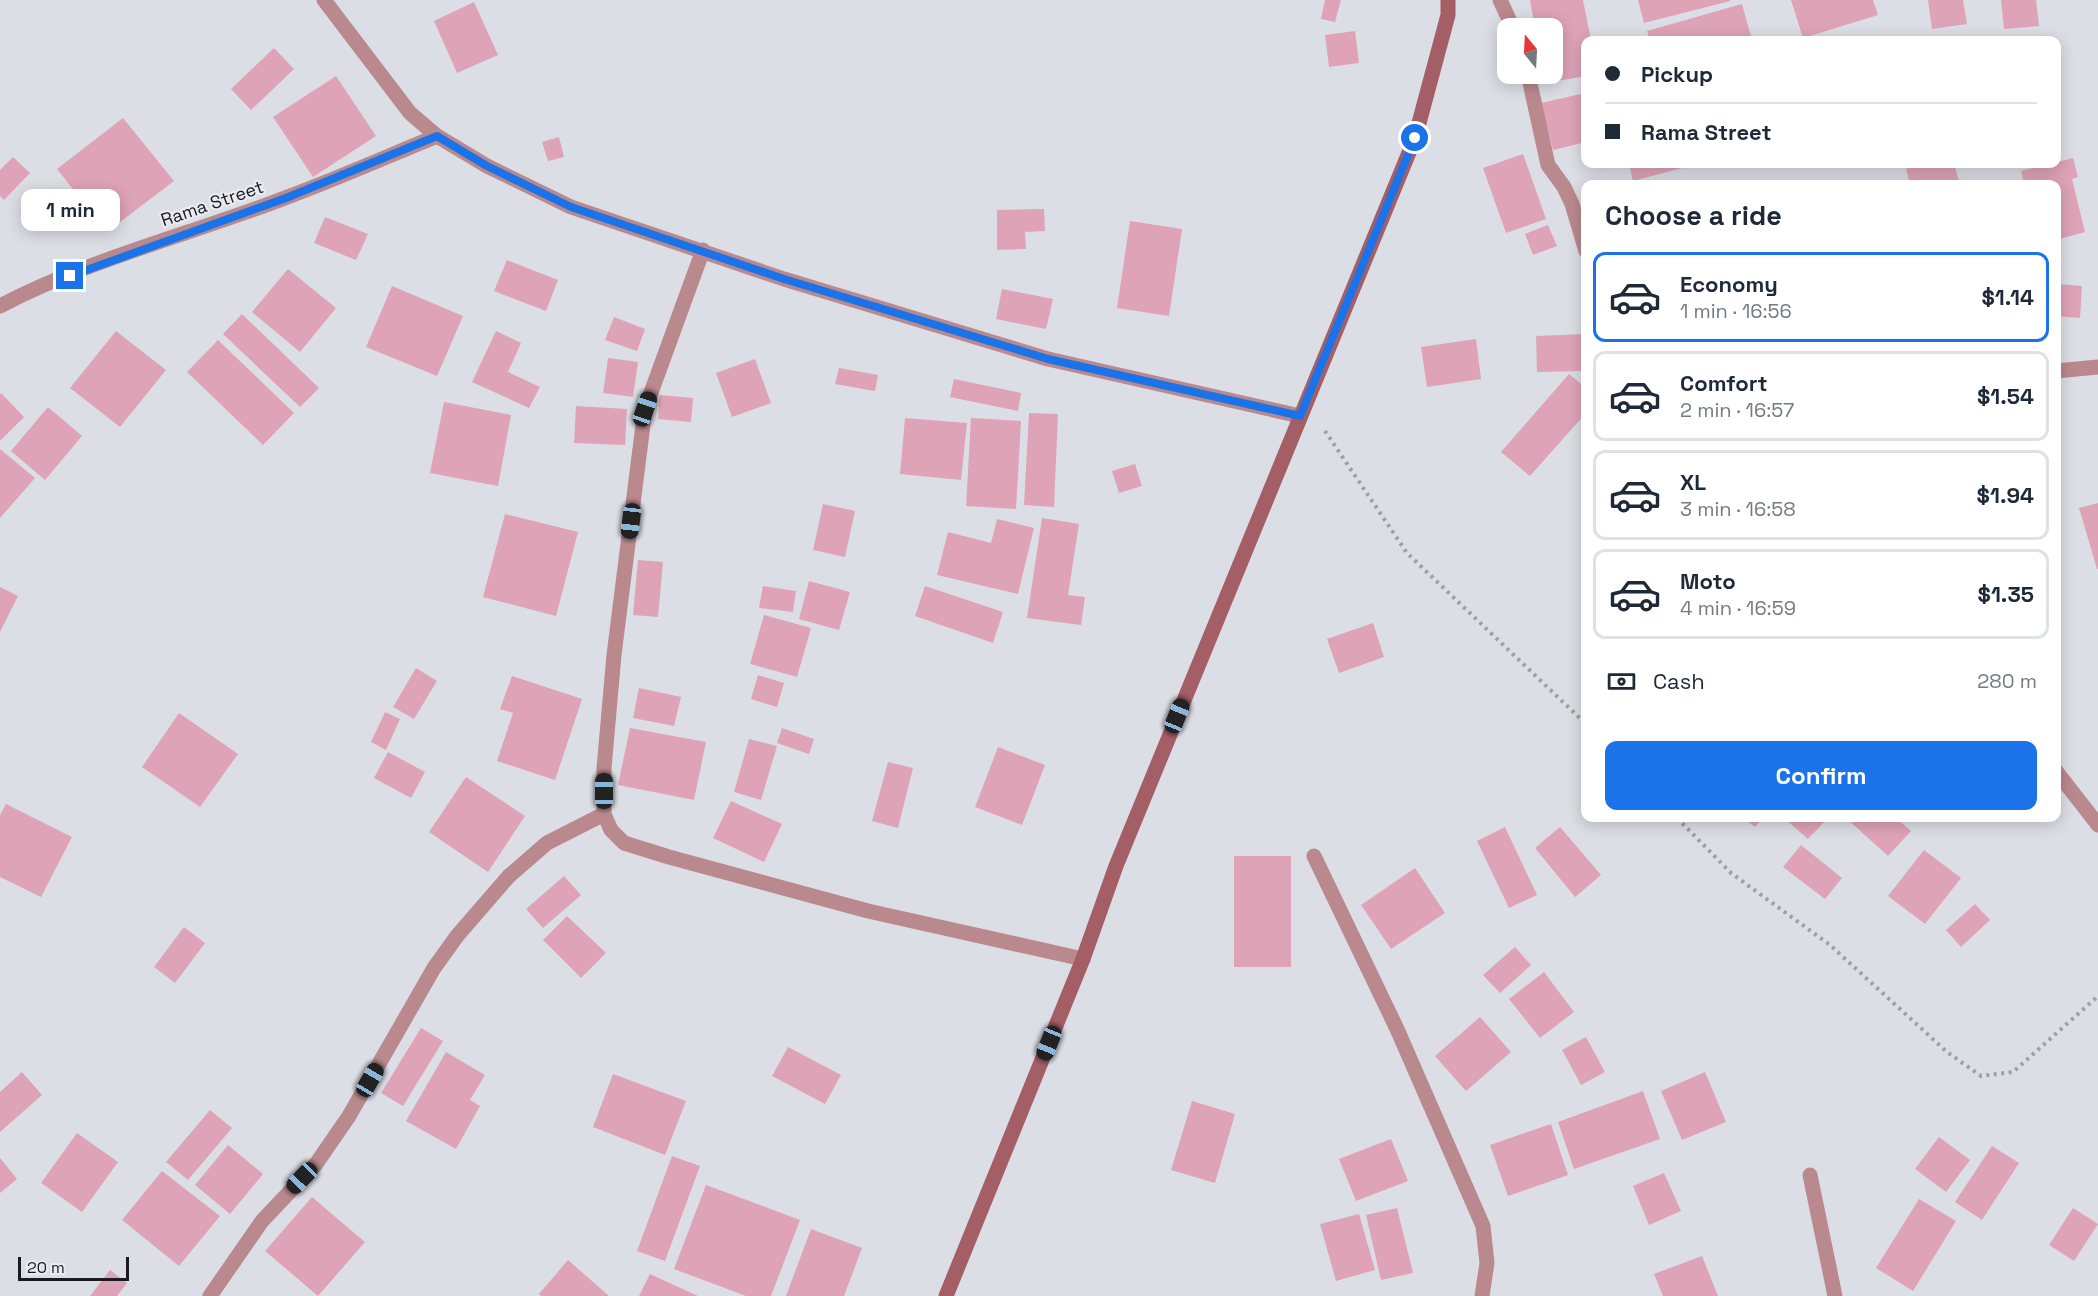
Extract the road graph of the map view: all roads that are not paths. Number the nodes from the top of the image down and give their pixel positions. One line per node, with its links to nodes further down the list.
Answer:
1 (324, 0): 6 (street)
2 (1448, 0): 12 (main road)
3 (1500, 0): 4 (street)
4 (1508, 18)
5 (1530, 84): 7 (street)
6 (437, 136): 8 (street); 9 (street, Rama Street)
7 (1581, 234)
8 (703, 250): 12 (street); 14 (street)
9 (0, 306)
10 (2098, 368): 11 (street)
11 (2061, 371)
12 (1303, 410): 17 (main road)
13 (2061, 777): 15 (street)
14 (604, 814): 17 (street); 19 (street)
15 (2098, 825)
16 (1314, 856): 21 (street)
17 (1083, 959): 20 (main road)
18 (1810, 1175): 22 (street)
19 (210, 1296)
20 (946, 1296)
21 (1482, 1296)
22 (1834, 1296)

